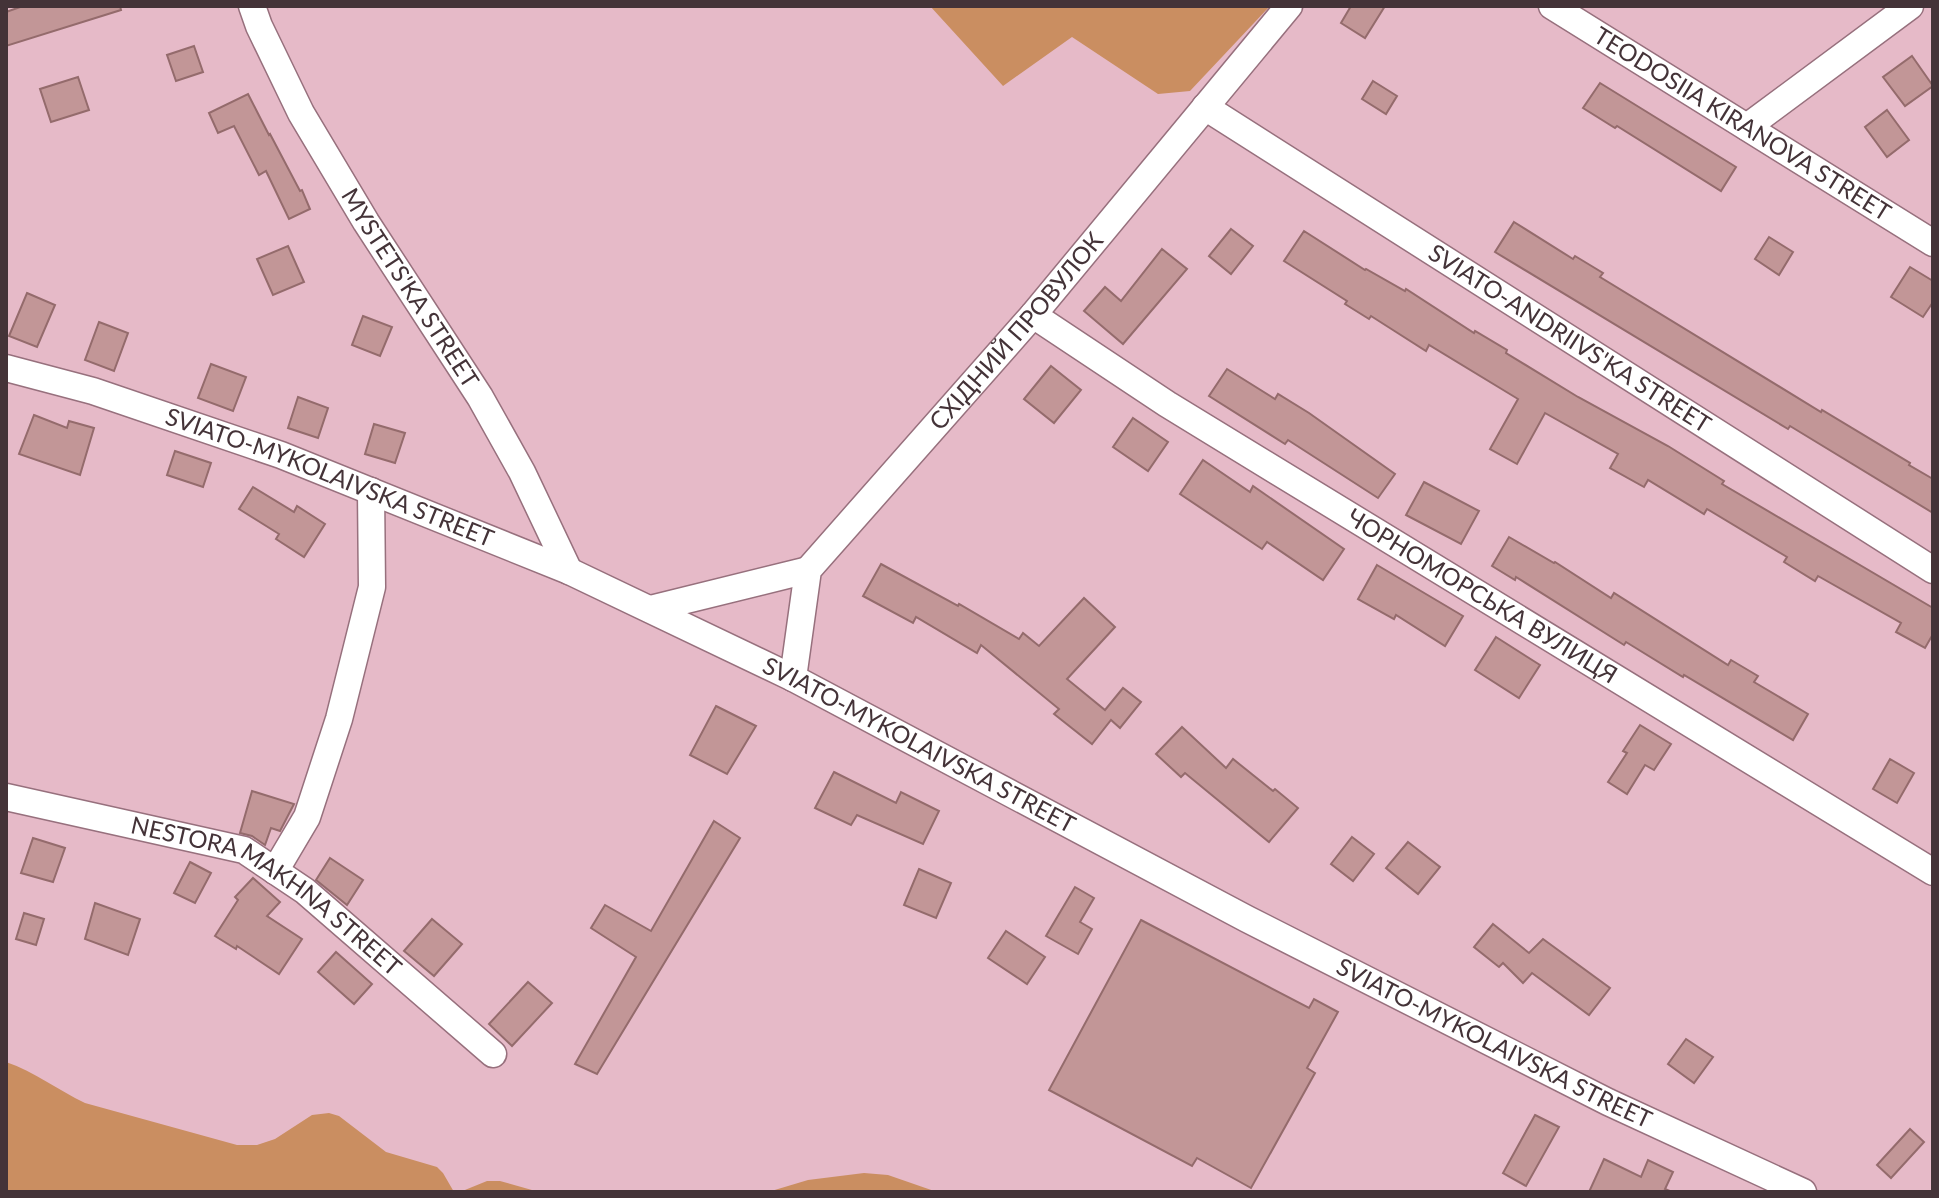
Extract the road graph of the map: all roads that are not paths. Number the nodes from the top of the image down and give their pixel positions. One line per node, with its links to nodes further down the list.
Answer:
1 (252, 6): 13 (street, MYSTETS'KA STREET)
2 (1289, 6): 5 (street, СХІДНИЙ ПРОВУЛОК)
3 (1552, 6): 6 (street, TEODOSIIA KIRANOVA STREET)
4 (1910, 6): 6 (street)
5 (1205, 107): 8 (street, СХІДНИЙ ПРОВУЛОК); 12 (street, SVIATO-ANDRIIVS'KA STREET)
6 (1747, 127): 7 (street, TEODOSIIA KIRANOVA STREET)
7 (1933, 243)
8 (1033, 315): 11 (street, СХІДНИЙ ПРОВУЛОК); 18 (street, ЧОРНОМОРСЬКА ВУЛИЦЯ)
9 (6, 368): 10 (street, SVIATO-MYKOLAIVSKA STREET)
10 (371, 491): 13 (street, SVIATO-MYKOLAIVSKA STREET); 17 (street)
11 (808, 570): 14 (street); 15 (street)
12 (1933, 570)
13 (569, 571): 14 (street, SVIATO-MYKOLAIVSKA STREET)
14 (650, 609): 15 (street, SVIATO-MYKOLAIVSKA STREET)
15 (793, 678): 20 (street, SVIATO-MYKOLAIVSKA STREET)
16 (6, 797): 17 (street, NESTORA MAKHNA STREET)
17 (275, 871): 19 (street, NESTORA MAKHNA STREET)
18 (1933, 872)
19 (493, 1054)
20 (1803, 1192)

